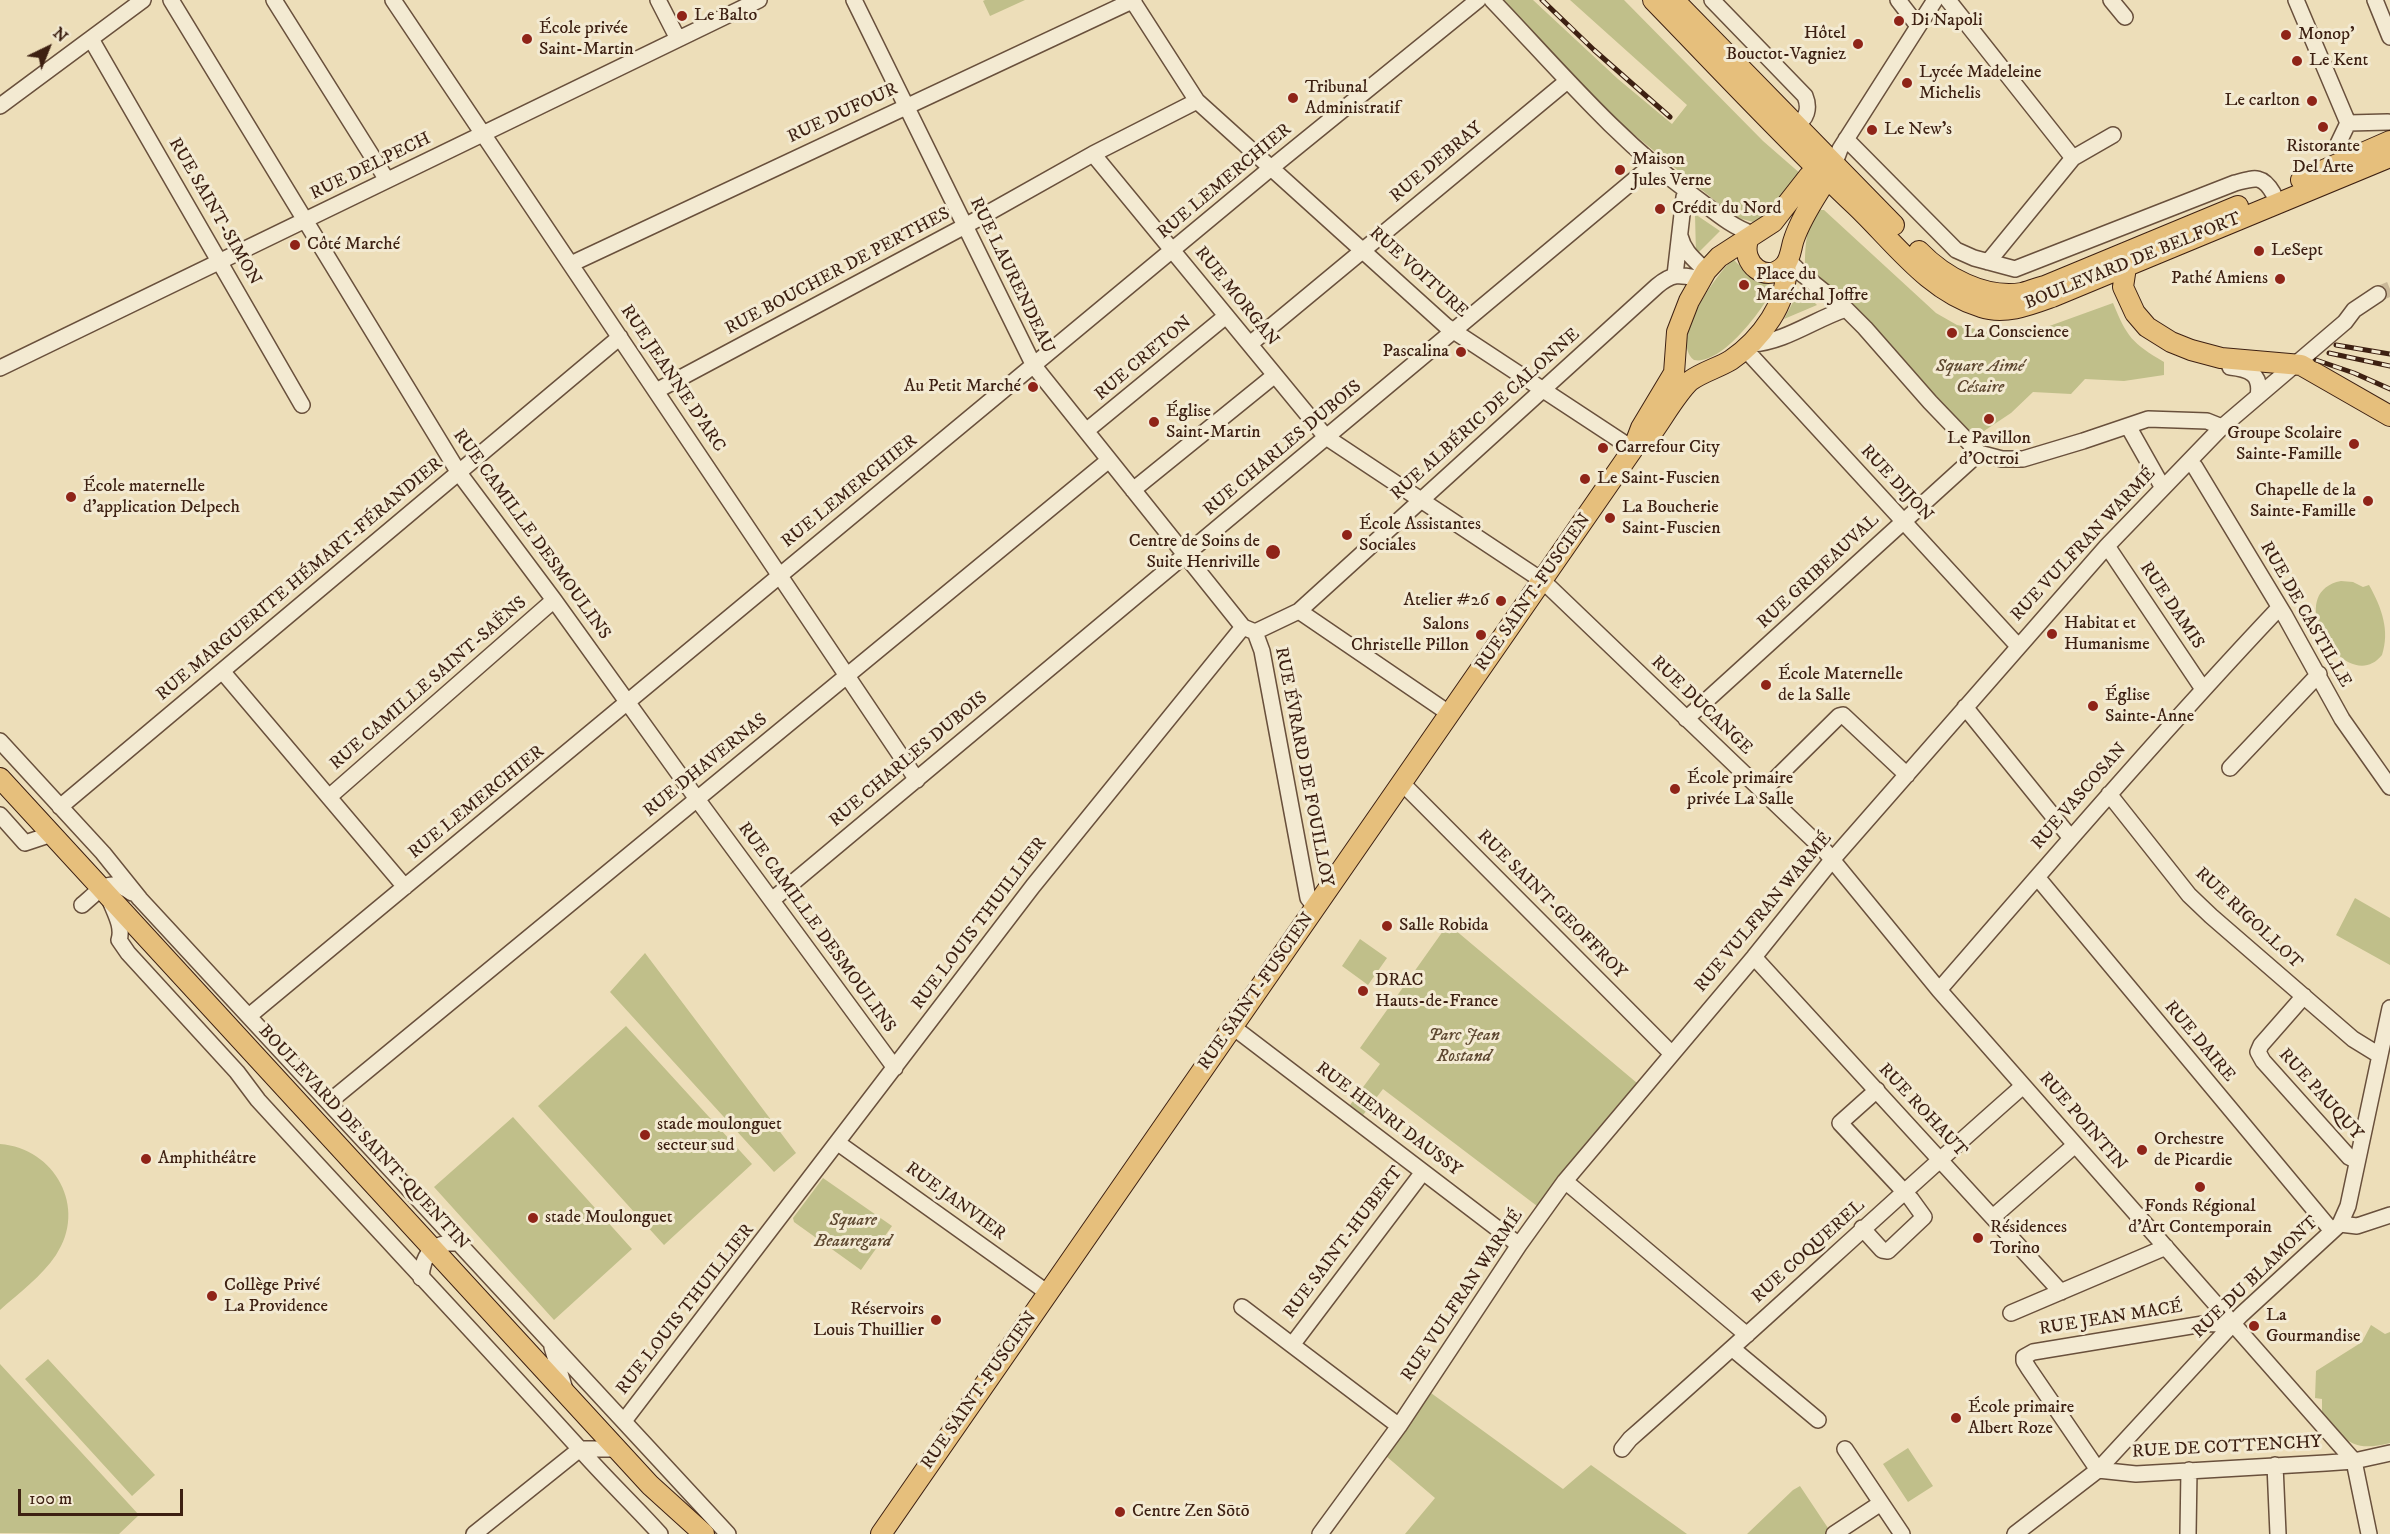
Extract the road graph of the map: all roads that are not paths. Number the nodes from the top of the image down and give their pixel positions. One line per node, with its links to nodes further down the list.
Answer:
1 (143, 0): 23 (street)
2 (171, 0): 43 (street, RUE CAMILLE DESMOULINS)
3 (274, 0): 40 (street)
4 (393, 0): 31 (street, RUE JEANNE D'ARC)
5 (658, 0): 24 (street)
6 (759, 0): 24 (street, RUE DELPECH)
7 (854, 0): 27 (street, RUE LAURENDEAU)
8 (1133, 0): 26 (street, RUE VOITURE); 27 (street, RUE DUFOUR)
9 (1478, 0): 39 (street, RUE LEMERCHIER)
10 (1492, 0): 25 (street)
11 (1653, 0): 37 (main road)
12 (1674, 0): 30 (main road)
13 (1712, 0): 30 (street)
14 (1898, 0): 21 (street)
15 (1935, 0): 21 (street)
16 (1948, 0): 36 (street)
17 (2111, 0): 20 (street)
18 (2296, 0): 29 (street)
19 (2375, 0): 22 (street)
20 (2125, 17)
21 (1918, 26): 37 (street)
22 (2390, 37)
23 (91, 39): 28 (street); 51 (street, RUE SAINT-SIMON)
24 (678, 39): 31 (street, RUE DELPECH)
25 (1566, 82): 38 (street); 47 (street, RUE DEBRAY)
26 (1197, 101): 35 (street, RUE BOUCHER DE PERTHES); 39 (street, RUE VOITURE)
27 (906, 105): 44 (street, RUE LAURENDEAU); 53 (street, RUE DUFOUR)
28 (0, 106)
29 (2348, 123): 33 (street); 34 (street)
30 (1795, 125): 37 (main road)
31 (484, 134): 40 (street, RUE DELPECH); 53 (street, RUE JEANNE D'ARC)
32 (2113, 135): 36 (street)
33 (2337, 146)
34 (2382, 147): 41 (main road, BOULEVARD DE BELFORT); 50 (main road, BOULEVARD DE BELFORT)
35 (1093, 154): 44 (street, RUE BOUCHER DE PERTHES); 48 (street, RUE MORGAN)
36 (2073, 158): 52 (street)
37 (1832, 160): 45 (main road); 49 (main road); 50 (main road, BOULEVARD DE BELFORT); 52 (street, BOULEVARD DE BELFORT)
38 (1652, 165): 42 (street); 59 (street, RUE CHARLES DUBOIS)
39 (1271, 168): 47 (street, RUE VOITURE); 48 (street, RUE LEMERCHIER)
40 (387, 180): 43 (street, RUE DELPECH)
41 (2270, 188): 50 (main road, BOULEVARD DE BELFORT); 52 (street, BOULEVARD DE BELFORT)
42 (1687, 191): 45 (street); 46 (street)
43 (305, 222): 51 (street, RUE DELPECH); 84 (street, RUE CAMILLE DESMOULINS)
44 (965, 226): 66 (street, RUE LAURENDEAU); 72 (street, RUE BOUCHER DE PERTHES)
45 (1755, 233): 49 (main road); 49 (main road); 55 (main road)
46 (1680, 236): 54 (street); 55 (street)
47 (1362, 250): 59 (street, RUE VOITURE); 61 (street, RUE DEBRAY)
48 (1173, 251): 58 (street, RUE MORGAN); 66 (street, RUE LEMERCHIER)
49 (1788, 258): 57 (street); 62 (main road)
50 (2124, 260): 64 (main road)
51 (220, 262): 67 (street, RUE DELPECH); 74 (street, RUE SAINT-SIMON)
52 (1988, 262)
53 (571, 264): 60 (street, RUE JEANNE D'ARC)
54 (1675, 275): 55 (street); 71 (street, RUE ALBÉRIC DE CALONNE)
55 (1703, 275): 63 (main road)
56 (2378, 294): 65 (street, RUE VULFRAN WARMÉ)
57 (1846, 309): 62 (street); 81 (street)
58 (1226, 316): 61 (street, RUE MORGAN); 78 (street, RUE CRETON)
59 (1453, 332): 71 (street, RUE VOITURE); 79 (street, RUE CHARLES DUBOIS)
60 (620, 338): 72 (street, RUE JEANNE D'ARC); 84 (street, RUE MARGUERITE HÉMART-FÉRANDIER)
61 (1250, 344): 68 (street, RUE MORGAN)
62 (1749, 346): 69 (main road); 88 (street, RUE DIJON)
63 (1676, 358): 69 (main road); 70 (main road)
64 (2221, 358): 65 (main road); 73 (street)
65 (2295, 364): 73 (street, RUE VULFRAN WARMÉ); 75 (main road)
66 (1034, 366): 78 (street, RUE LAURENDEAU); 91 (street, RUE LEMERCHIER)
67 (0, 368)
68 (1275, 375): 79 (street, RUE MORGAN); 86 (street)
69 (1698, 376): 70 (main road)
70 (1675, 387): 80 (main road, RUE SAINT-FUSCIEN)
71 (1542, 390): 80 (street, RUE VOITURE); 87 (street, RUE ALBÉRIC DE CALONNE)
72 (656, 391): 91 (street, RUE JEANNE D'ARC)
73 (2258, 396): 77 (street, RUE VULFRAN WARMÉ)
74 (302, 405)
75 (2390, 416)
76 (2128, 426): 77 (street); 81 (street); 85 (street)
77 (2222, 427): 83 (street, RUE VULFRAN WARMÉ)
78 (1086, 432): 82 (street, RUE LAURENDEAU)
79 (1326, 437): 87 (street, RUE MORGAN); 90 (street, RUE CHARLES DUBOIS)
80 (1633, 449): 92 (main road, RUE SAINT-FUSCIEN)
81 (1979, 453): 88 (street, RUE GRIBEAUVAL)
82 (1109, 460): 86 (street, RUE LAURENDEAU); 100 (street, RUE DHAVERNAS)
83 (2189, 463): 85 (street, RUE VULFRAN WARMÉ); 94 (street, RUE DE CASTILLE)
84 (459, 473): 93 (street, RUE CAMILLE DESMOULINS); 98 (street, RUE MARGUERITE HÉMART-FÉRANDIER)
85 (2163, 488): 89 (street, RUE VULFRAN WARMÉ)
86 (1133, 490): 90 (street, RUE LAURENDEAU)
87 (1421, 501): 92 (street, RUE DUCANGE); 95 (street, RUE ALBÉRIC DE CALONNE)
88 (1903, 521): 97 (street, RUE DIJON); 105 (street, RUE GRIBEAUVAL)
89 (2107, 546): 97 (street, RUE VULFRAN WARMÉ); 101 (street, RUE DAMIS)
90 (1186, 555): 96 (street, RUE LAURENDEAU); 110 (street, RUE CHARLES DUBOIS)
91 (780, 575): 100 (street, RUE JEANNE D'ARC); 102 (street, RUE LEMERCHIER)
92 (1543, 582): 104 (main road, RUE SAINT-FUSCIEN); 105 (street, RUE DUCANGE)
93 (554, 600): 102 (street, RUE CAMILLE DESMOULINS); 115 (street, RUE CAMILLE SAINT-SAËNS)
94 (2279, 608): 99 (street, RUE DE CASTILLE); 101 (street, RUE VASCOSAN)
95 (1299, 611): 96 (street, RUE ALBÉRIC DE CALONNE); 104 (street)
96 (1249, 629): 128 (street, RUE ÉVRARD DE FOUILLOY); 139 (street, RUE LOUIS THUILLIER)
97 (2018, 646): 103 (street, RUE VULFRAN WARMÉ)
98 (222, 671): 115 (street); 117 (street, RUE MARGUERITE HÉMART-FÉRANDIER)
99 (2319, 674): 107 (street); 112 (street, RUE DE CASTILLE)
100 (847, 675): 110 (street, RUE JEANNE D'ARC); 116 (street, RUE DHAVERNAS)
101 (2202, 688): 114 (street, RUE VASCOSAN)
102 (628, 704): 116 (street, RUE CAMILLE DESMOULINS); 123 (street, RUE LEMERCHIER)
103 (1965, 707): 108 (street, RUE VULFRAN WARMÉ); 120 (street)
104 (1450, 714): 111 (main road, RUE SAINT-FUSCIEN)
105 (1686, 719): 113 (street, RUE DUCANGE)
106 (0, 741): 117 (street, BOULEVARD DE SAINT-QUENTIN)
107 (2230, 768)
108 (1907, 775): 113 (street); 121 (street, RUE VULFRAN WARMÉ)
109 (0, 778): 119 (main road, BOULEVARD DE SAINT-QUENTIN)
110 (917, 780): 126 (street, RUE CHARLES DUBOIS)
111 (1402, 783): 128 (main road, RUE SAINT-FUSCIEN); 137 (street, RUE SAINT-GEOFFROY)
112 (2390, 787)
113 (1763, 792): 121 (street, RUE DUCANGE)
114 (2109, 794): 120 (street, RUE VASCOSAN); 132 (street, RUE RIGOLLOT)
115 (329, 797): 123 (street)
116 (697, 799): 126 (street, RUE CAMILLE DESMOULINS); 142 (street, RUE DHAVERNAS)
117 (60, 807): 125 (street, BOULEVARD DE SAINT-QUENTIN)
118 (0, 815): 119 (street)
119 (52, 834): 124 (main road, BOULEVARD DE SAINT-QUENTIN)
120 (2070, 837): 122 (street, RUE VASCOSAN)
121 (1833, 860): 129 (street, RUE VULFRAN WARMÉ); 131 (street, RUE POINTIN)
122 (2037, 877): 131 (street, RUE VASCOSAN); 153 (street, RUE DAIRE)
123 (405, 887): 134 (street, RUE LEMERCHIER)
124 (105, 892): 125 (street); 127 (street); 136 (main road, BOULEVARD DE SAINT-QUENTIN); 158 (street, BOULEVARD DE SAINT-QUENTIN)
125 (140, 899): 130 (street, BOULEVARD DE SAINT-QUENTIN)
126 (772, 900): 139 (street, RUE CAMILLE DESMOULINS)
127 (82, 905)
128 (1316, 908): 135 (main road, RUE SAINT-FUSCIEN)
129 (1754, 957): 137 (street, RUE VULFRAN WARMÉ); 141 (street, RUE ROHAUT)
130 (214, 979): 134 (street, BOULEVARD DE SAINT-QUENTIN); 136 (street)
131 (1939, 990): 140 (street, RUE POINTIN)
132 (2304, 996): 138 (street, RUE RIGOLLOT); 146 (street, RUE PAUQUY)
133 (2390, 1008): 138 (street, RUE DU BLAMONT)
134 (249, 1016): 142 (street, BOULEVARD DE SAINT-QUENTIN)
135 (1233, 1027): 147 (street, RUE HENRI DAUSSY); 160 (main road, RUE SAINT-FUSCIEN)
136 (245, 1045): 157 (main road, BOULEVARD DE SAINT-QUENTIN)
137 (1672, 1054): 148 (street, RUE VULFRAN WARMÉ)
138 (2379, 1055): 146 (street, RUE DU BLAMONT)
139 (895, 1068): 143 (street, RUE LOUIS THUILLIER)
140 (2023, 1086): 144 (street, RUE POINTIN); 145 (street, RUE COQUEREL)
141 (1876, 1090): 145 (street, RUE ROHAUT); 149 (street)
142 (328, 1102): 154 (street, BOULEVARD DE SAINT-QUENTIN)
143 (838, 1143): 160 (street, RUE JANVIER); 170 (street, RUE LOUIS THUILLIER)
144 (2075, 1145): 151 (street); 156 (street, RUE POINTIN)
145 (1940, 1159): 149 (street, RUE COQUEREL); 151 (street, RUE ROHAUT)
146 (2357, 1161): 153 (street, RUE DU BLAMONT)
147 (1423, 1172): 155 (street, RUE HENRI DAUSSY); 166 (street, RUE SAINT-HUBERT)
148 (1565, 1181): 155 (street, RUE VULFRAN WARMÉ); 164 (street)
149 (1905, 1192): 152 (street, RUE COQUEREL); 152 (street)
150 (2390, 1215): 153 (street)
151 (1993, 1217): 159 (street, RUE ROHAUT)
152 (1862, 1228): 164 (street, RUE COQUEREL)
153 (2336, 1228): 163 (street, RUE DU BLAMONT)
154 (461, 1243): 157 (street); 165 (street, BOULEVARD DE SAINT-QUENTIN)
155 (1519, 1245): 171 (street, RUE VULFRAN WARMÉ)
156 (2166, 1247): 159 (street); 163 (street, RUE POINTIN)
157 (433, 1249): 158 (street); 168 (main road, BOULEVARD DE SAINT-QUENTIN)
158 (421, 1278): 172 (street, BOULEVARD DE SAINT-QUENTIN)
159 (2061, 1292): 162 (street)
160 (1048, 1293): 188 (main road, RUE SAINT-FUSCIEN)
161 (1242, 1306): 166 (street)
162 (2011, 1313)
163 (2233, 1323): 177 (street, RUE POINTIN); 179 (street, RUE DU BLAMONT); 179 (street, RUE JEAN MACÉ)
164 (1747, 1335): 167 (street, RUE COQUEREL)
165 (548, 1338): 168 (street); 170 (street, BOULEVARD DE SAINT-QUENTIN)
166 (1292, 1345): 171 (street, RUE SAINT-HUBERT)
167 (1733, 1349): 169 (street); 174 (street, RUE COQUEREL)
168 (566, 1394): 173 (main road, BOULEVARD DE SAINT-QUENTIN)
169 (1818, 1420)
170 (624, 1421): 187 (street, BOULEVARD DE SAINT-QUENTIN)
171 (1399, 1426): 189 (street, RUE VULFRAN WARMÉ)
172 (579, 1449): 173 (street); 183 (street); 184 (street, BOULEVARD DE SAINT-QUENTIN)
173 (616, 1449): 181 (main road, BOULEVARD DE SAINT-QUENTIN)
174 (1622, 1449)
175 (1845, 1449): 182 (street)
176 (2390, 1453): 177 (street, RUE DE COTTENCHY)
177 (2354, 1461): 178 (street, RUE DE COTTENCHY); 195 (street)
178 (2275, 1465): 180 (street, RUE DE COTTENCHY); 194 (street)
179 (2098, 1470): 180 (street, RUE DE COTTENCHY); 192 (street)
180 (2189, 1470): 193 (street)
181 (650, 1485): 185 (main road, BOULEVARD DE SAINT-QUENTIN); 186 (main road, BOULEVARD DE SAINT-QUENTIN)
182 (1881, 1503): 190 (street); 191 (street)
183 (474, 1534)
184 (660, 1534)
185 (686, 1534)
186 (704, 1534)
187 (728, 1534)
188 (881, 1534)
189 (1320, 1534)
190 (1834, 1534)
191 (1902, 1534)
192 (2016, 1534)
193 (2188, 1534)
194 (2278, 1534)
195 (2369, 1534)

